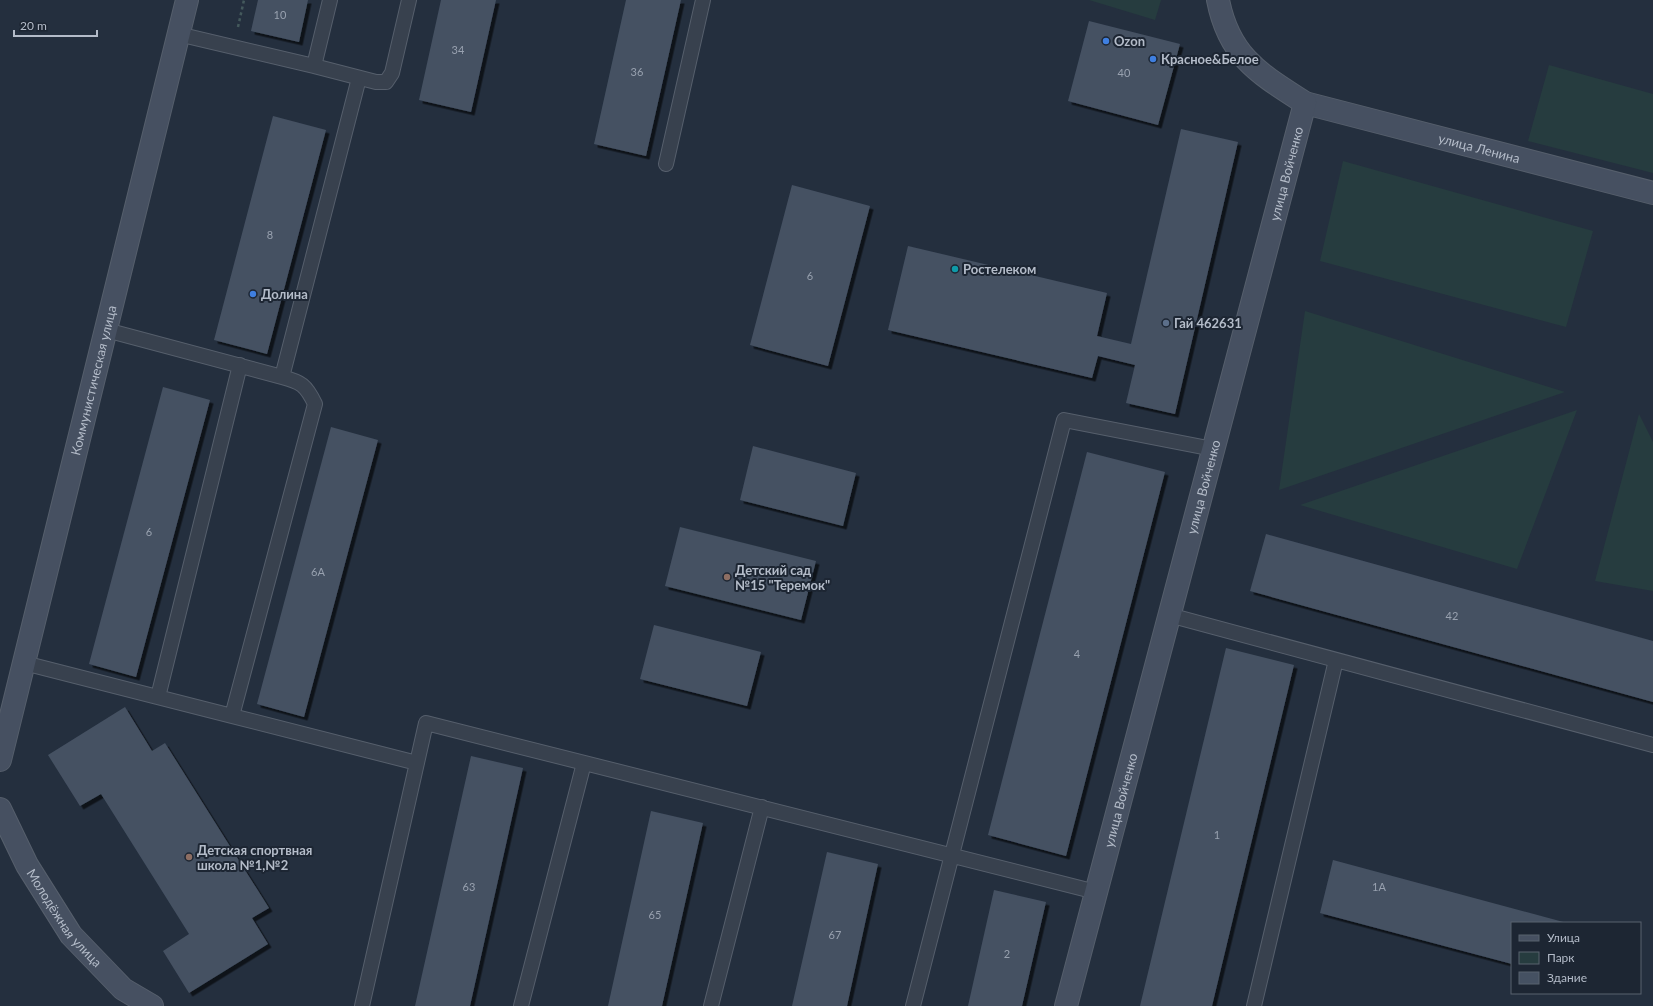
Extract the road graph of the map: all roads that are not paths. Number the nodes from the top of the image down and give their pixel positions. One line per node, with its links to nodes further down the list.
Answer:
1 (186, 0): 6 (main road, Коммунистическая улица)
2 (330, 0): 7 (lane)
3 (409, 0): 8 (lane)
4 (704, 0): 10 (lane)
5 (1218, 0): 9 (main road)
6 (178, 34): 7 (lane); 12 (main road, Коммунистическая улица)
7 (314, 66): 8 (lane)
8 (359, 78): 14 (lane)
9 (1305, 103): 11 (main road, улица Ленина); 15 (main road, улица Войченко)
10 (666, 164)
11 (1653, 192)
12 (106, 330): 13 (lane); 18 (main road, Коммунистическая улица)
13 (240, 365): 14 (lane); 19 (lane)
14 (282, 377): 20 (lane)
15 (1213, 450): 16 (main road, улица Войченко); 27 (lane)
16 (1169, 615): 17 (lane); 28 (main road, улица Войченко)
17 (1336, 660): 21 (lane); 35 (lane)
18 (24, 663): 19 (lane); 22 (main road, Коммунистическая улица)
19 (158, 697): 20 (lane)
20 (232, 716): 23 (lane)
21 (1653, 745)
22 (0, 760)
23 (417, 763): 24 (lane); 30 (lane)
24 (584, 763): 25 (lane); 31 (lane)
25 (762, 807): 27 (lane); 32 (lane)
26 (0, 809): 29 (main road, Молодёжная улица)
27 (952, 856): 28 (lane); 33 (lane)
28 (1096, 892): 34 (main road, улица Войченко)
29 (152, 1006)
30 (362, 1006)
31 (521, 1006)
32 (711, 1006)
33 (913, 1006)
34 (1066, 1006)
35 (1254, 1006)

